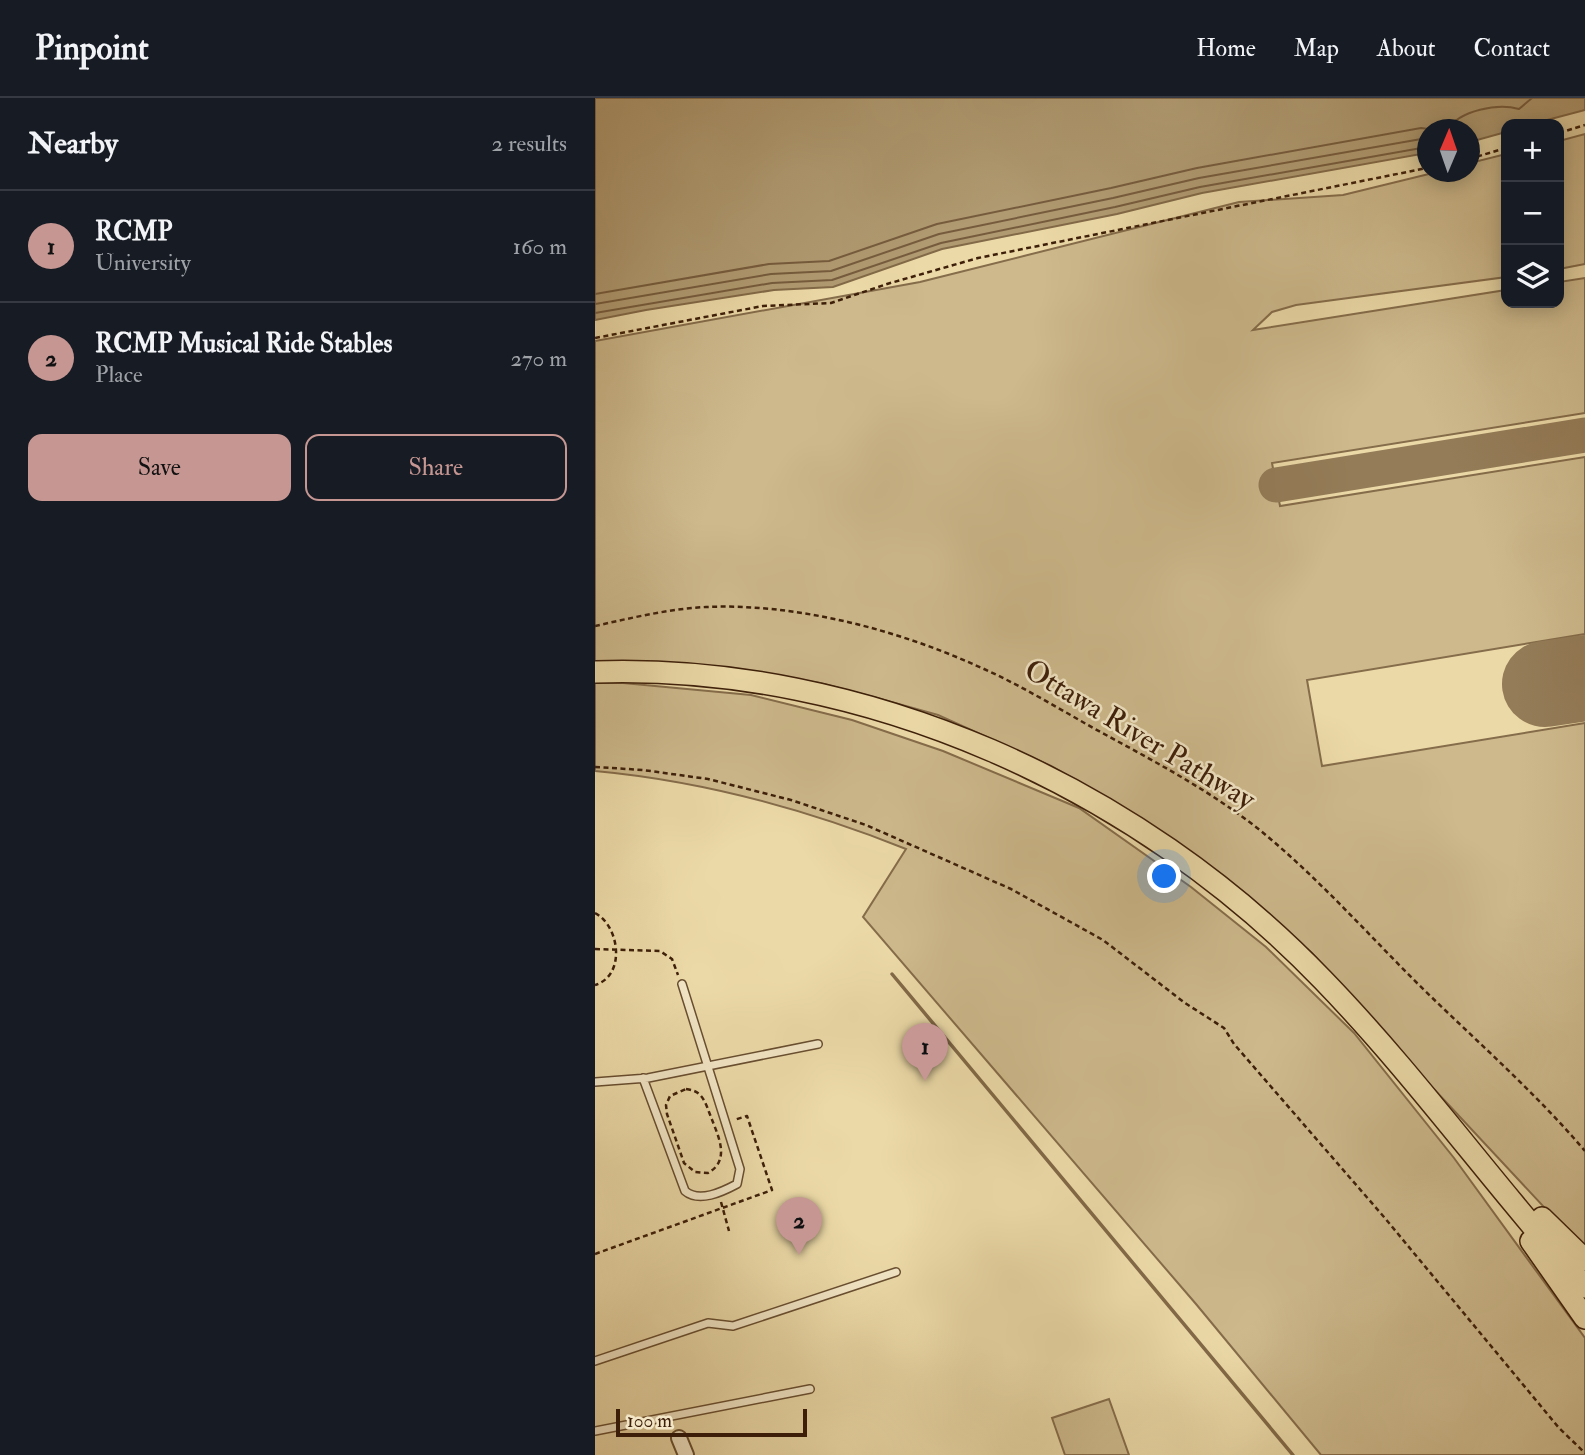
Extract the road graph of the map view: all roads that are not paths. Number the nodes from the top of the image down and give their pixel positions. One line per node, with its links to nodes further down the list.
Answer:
1 (595, 672): 7 (main road)
2 (682, 984): 4 (lane)
3 (818, 1044): 4 (lane)
4 (707, 1068): 5 (lane); 5 (lane)
5 (643, 1079): 6 (lane)
6 (595, 1082)
7 (1474, 1155): 8 (main road); 10 (main road); 11 (main road)
8 (1585, 1260)
9 (896, 1272): 12 (lane)
10 (1585, 1287)
11 (1585, 1318)
12 (595, 1361)
13 (810, 1389): 14 (lane)
14 (595, 1431)
15 (679, 1438): 16 (street)
16 (686, 1455)

